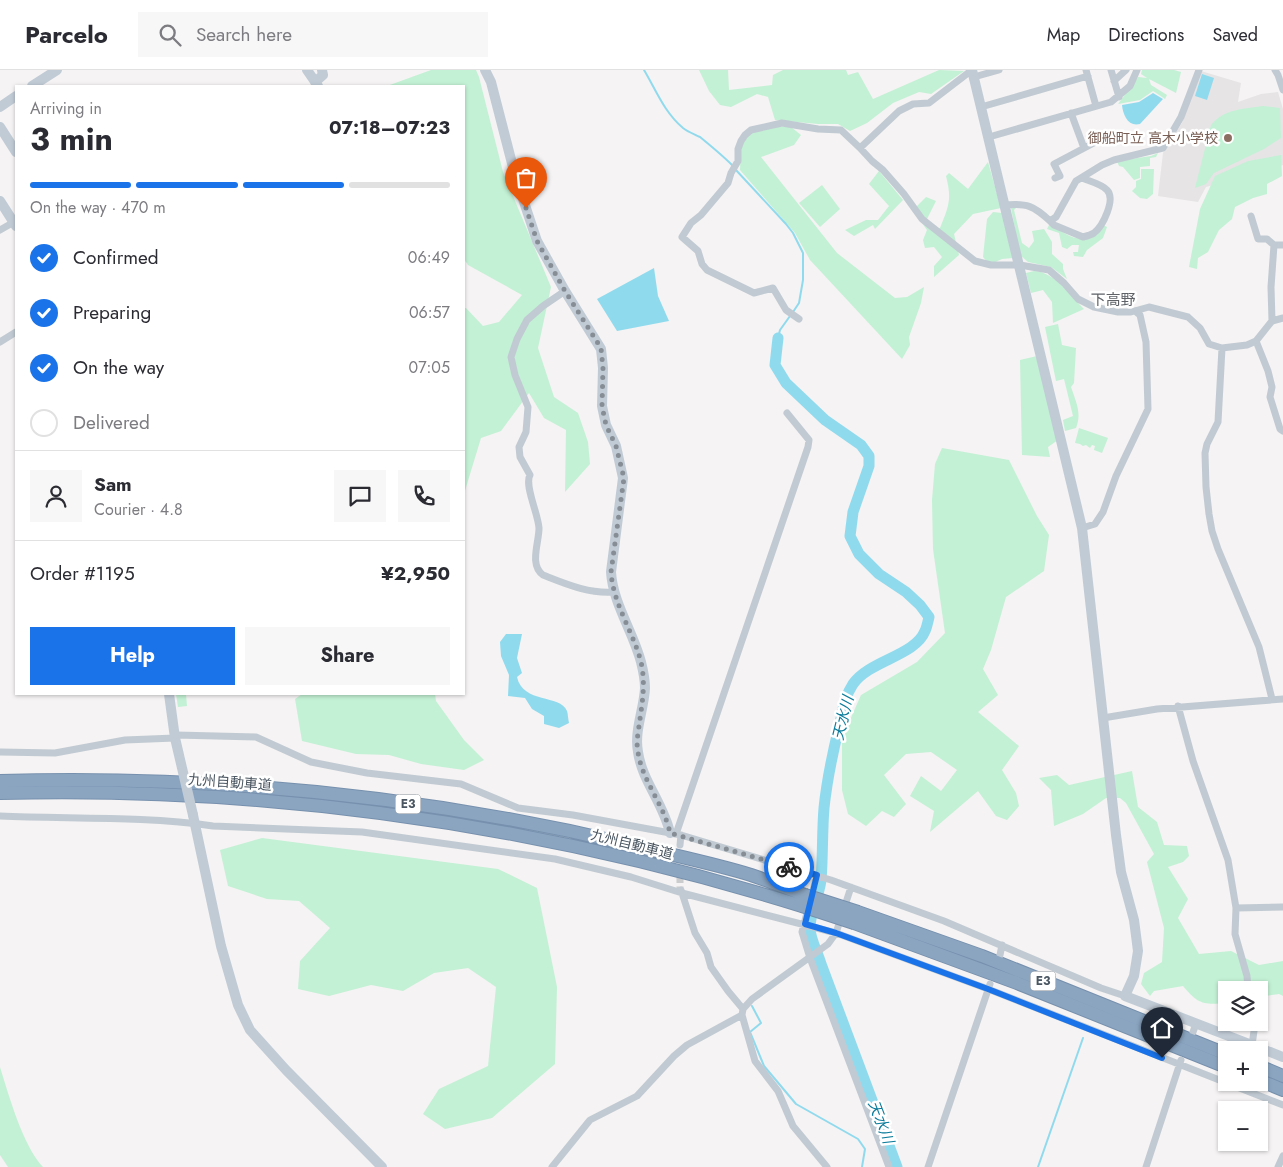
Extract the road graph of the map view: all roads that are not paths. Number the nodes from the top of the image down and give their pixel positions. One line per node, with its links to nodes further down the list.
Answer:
1 (57, 70): 15 (street)
2 (307, 70): 14 (street)
3 (322, 70): 14 (street)
4 (485, 70): 40 (street)
5 (999, 70): 11 (street)
6 (1111, 70): 13 (street)
7 (1126, 70): 13 (street)
8 (1137, 70): 17 (street)
9 (1200, 70): 30 (street)
10 (1275, 70): 16 (street)
11 (973, 72): 21 (street); 26 (street)
12 (1087, 73): 19 (street); 21 (street)
13 (1114, 81): 17 (street)
14 (316, 84)
15 (34, 85)
16 (1283, 90)
17 (1119, 96): 19 (street)
18 (15, 97): 20 (street)
19 (1096, 106): 22 (street)
20 (0, 107)
21 (982, 107): 24 (street)
22 (1071, 113): 24 (street); 27 (street)
23 (0, 127): 28 (street)
24 (989, 136): 32 (street)
25 (1107, 136): 27 (street)
26 (860, 148): 39 (street); 43 (street)
27 (1084, 148): 29 (street)
28 (15, 150)
29 (1055, 178)
30 (1082, 178): 34 (street); 34 (street)
31 (0, 201): 35 (street)
32 (1005, 205): 34 (street); 39 (street)
33 (1251, 216): 37 (street)
34 (1050, 221)
35 (15, 224): 36 (street)
36 (0, 230)
37 (1274, 245): 38 (street); 44 (street)
38 (1283, 245)
39 (1020, 264): 41 (street); 51 (street)
40 (565, 291): 52 (street); 52 (street)
41 (1136, 311): 48 (street); 51 (street)
42 (1283, 318): 44 (street)
43 (799, 319)
44 (1272, 321): 46 (street)
45 (15, 333): 47 (street)
46 (1256, 341): 48 (street); 50 (street)
47 (0, 342)
48 (1222, 348): 54 (street)
49 (786, 413): 64 (street)
50 (1283, 431)
51 (1082, 528): 57 (street)
52 (614, 592): 64 (street)
53 (169, 695): 58 (street)
54 (1272, 699): 55 (street); 56 (street)
55 (1283, 699)
56 (1178, 706): 57 (street); 71 (street)
57 (1103, 718): 80 (street)
58 (176, 736): 59 (street); 63 (street, bridge); 64 (street)
59 (0, 752)
60 (0, 781): 69 (highway, 九州自動車道 / E3)
61 (0, 793): 69 (highway, 九州自動車道 / E3)
62 (0, 816): 63 (street)
63 (194, 819): 68 (street); 94 (street)
64 (676, 834): 65 (street); 66 (street)
65 (680, 845)
66 (817, 875): 67 (street); 73 (street)
67 (851, 887): 74 (street); 75 (street)
68 (681, 891): 73 (street); 81 (street)
69 (804, 900): 72 (highway, 九州自動車道 / E3, bridge)
70 (1283, 906): 71 (street)
71 (1236, 908): 78 (street)
72 (856, 918): 83 (highway, 九州自動車道 / E3); 87 (highway, 九州自動車道 / E3)
73 (805, 924): 74 (street); 77 (street)
74 (836, 933): 77 (street); 79 (street)
75 (1002, 945): 76 (street); 80 (street)
76 (1000, 955)
77 (810, 958): 81 (street); 97 (street)
78 (1247, 981)
79 (989, 986): 86 (street); 98 (street)
80 (1125, 996): 82 (street)
81 (743, 1012): 95 (street); 96 (street)
82 (1238, 1041)
83 (1218, 1051)
84 (1268, 1051): 85 (street)
85 (1283, 1057)
86 (1180, 1062): 92 (street); 99 (street)
87 (1218, 1064)
88 (1268, 1070): 89 (highway)
89 (1283, 1076)
90 (1268, 1084): 91 (highway)
91 (1283, 1090)
92 (1283, 1105)
93 (1283, 1156): 100 (street)
94 (382, 1167)
95 (552, 1167)
96 (827, 1167)
97 (889, 1167)
98 (928, 1167)
99 (1146, 1167)
100 (1278, 1167)

